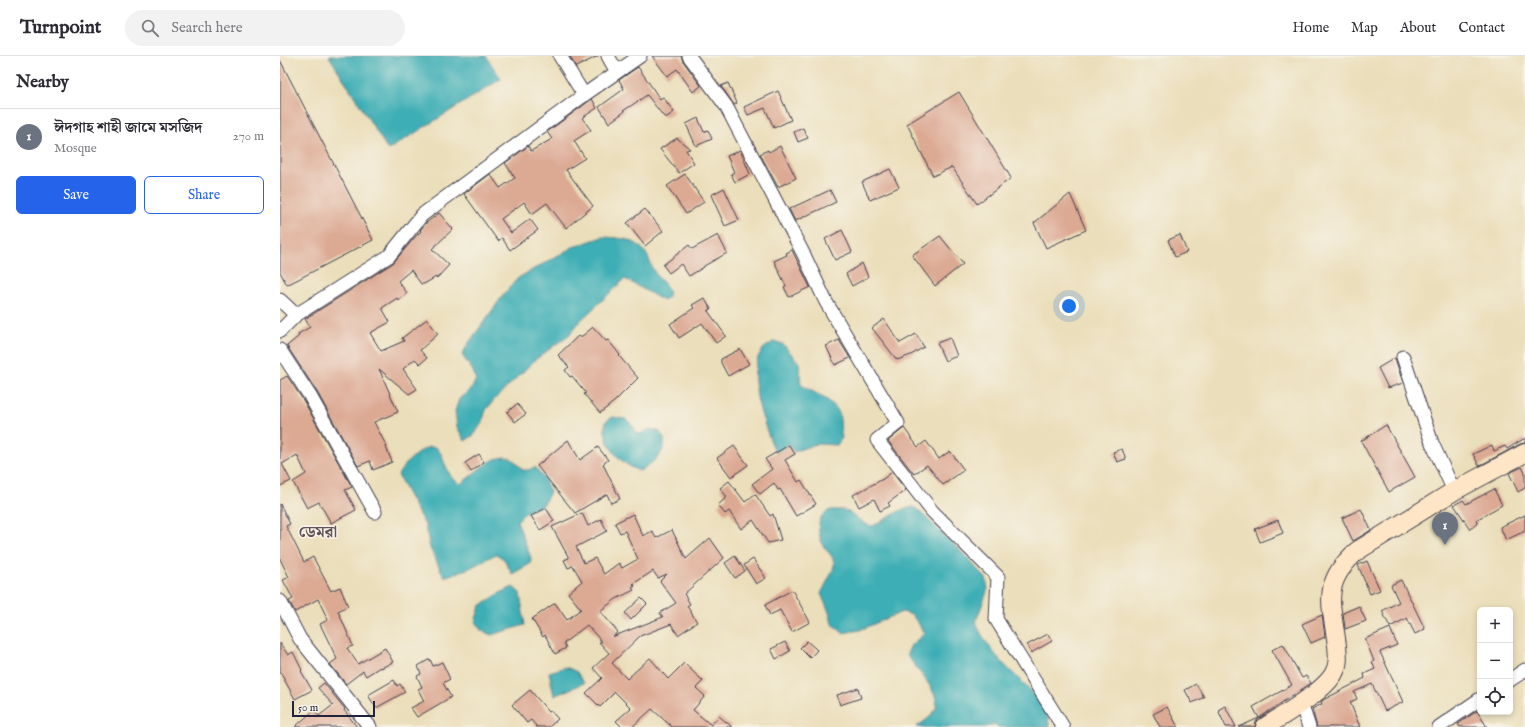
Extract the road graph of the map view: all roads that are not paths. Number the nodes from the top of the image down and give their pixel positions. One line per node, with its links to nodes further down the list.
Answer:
1 (560, 56): 6 (street)
2 (608, 56): 5 (street)
3 (640, 56): 5 (street)
4 (689, 56): 21 (street)
5 (617, 72): 6 (street)
6 (584, 95): 8 (street)
7 (280, 300): 8 (street)
8 (296, 316): 9 (street)
9 (280, 331)
10 (280, 350): 14 (street)
11 (1403, 357): 13 (street)
12 (1524, 456): 13 (street)
13 (1454, 491): 19 (street)
14 (374, 512)
15 (280, 601): 20 (street)
16 (1525, 670): 17 (street)
17 (1512, 679)
18 (1477, 701): 24 (street)
19 (1301, 703): 22 (street); 23 (street)
20 (370, 727)
21 (1063, 727)
22 (1265, 727)
23 (1309, 727)
24 (1439, 727)

